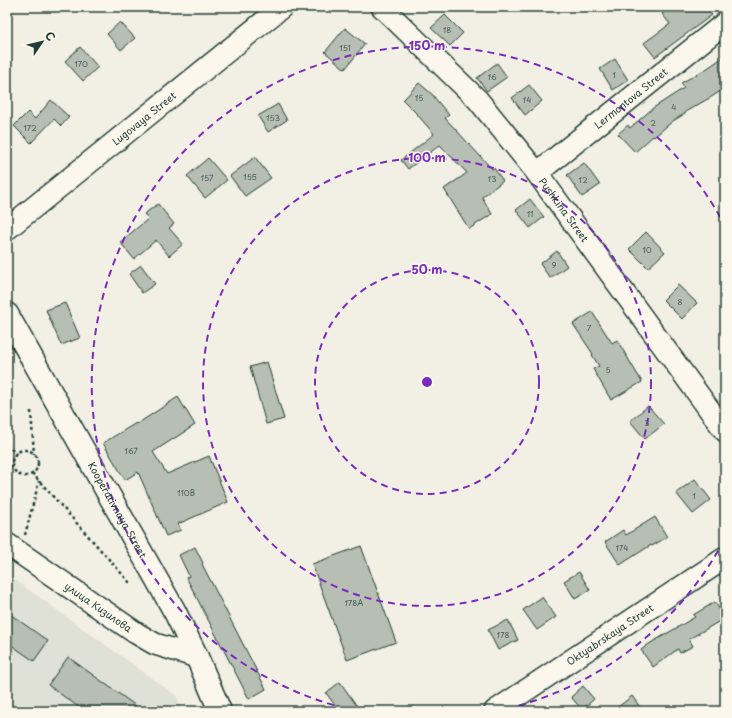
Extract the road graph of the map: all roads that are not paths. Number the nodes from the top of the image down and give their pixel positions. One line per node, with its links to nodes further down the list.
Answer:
1 (282, 7): 5 (street, Lugovaya Street)
2 (382, 7): 4 (street, Pushkina Street)
3 (725, 23): 4 (street, Lermontova Street)
4 (537, 173): 7 (street, Pushkina Street)
5 (7, 229)
6 (7, 314): 10 (main road, Kooperativnaya Street)
7 (725, 431)
8 (14, 548): 10 (street, улица Кизилова)
9 (725, 558): 12 (street, Oktyabrskaya Street)
10 (197, 657): 11 (main road, Kooperativnaya Street)
11 (220, 711)
12 (495, 711)

